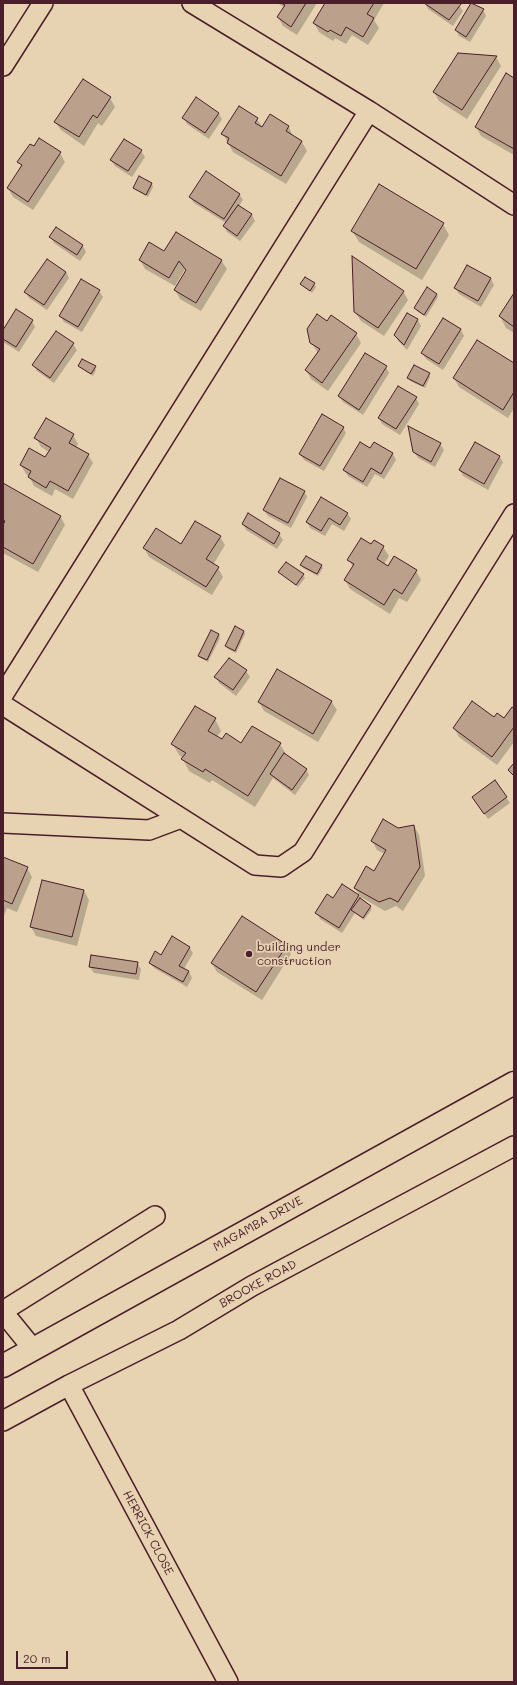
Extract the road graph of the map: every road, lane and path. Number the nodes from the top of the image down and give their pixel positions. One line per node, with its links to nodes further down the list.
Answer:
1 (43, 3): 3 (street)
2 (192, 3): 4 (street)
3 (3, 66)
4 (369, 111): 5 (street); 7 (street)
5 (514, 204)
6 (514, 514): 9 (street)
7 (3, 695)
8 (3, 705): 9 (street)
9 (181, 818): 10 (street)
10 (3, 823)
11 (514, 1083): 15 (street, MAGAMBA DRIVE)
12 (514, 1146): 17 (street, BROOKE ROAD)
13 (155, 1216): 14 (street)
14 (3, 1312): 15 (street)
15 (33, 1349): 16 (street, MAGAMBA DRIVE)
16 (3, 1366)
17 (69, 1385): 18 (street, BROOKE ROAD); 19 (street, HERRICK CLOSE)
18 (3, 1421)
19 (228, 1682)

